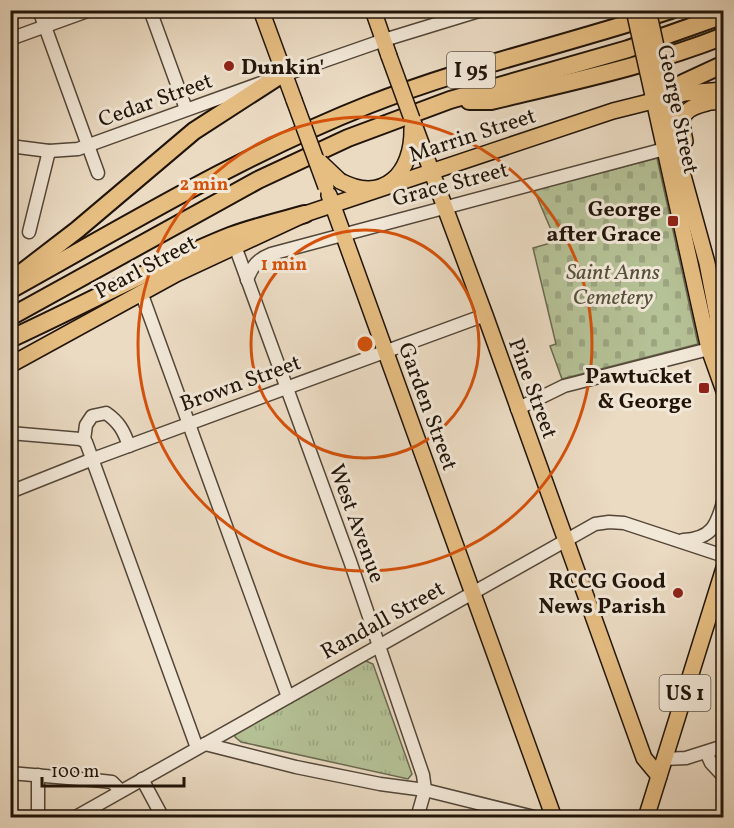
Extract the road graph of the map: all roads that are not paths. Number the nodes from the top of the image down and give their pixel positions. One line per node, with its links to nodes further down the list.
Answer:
1 (39, 10): 11 (street)
2 (90, 10): 11 (street)
3 (150, 10): 23 (street)
4 (261, 10): 17 (main road)
5 (373, 10): 14 (main road)
6 (482, 10): 14 (street, Cedar Street)
7 (634, 10): 16 (main road, George Street, bridge)
8 (648, 10): 16 (main road, George Street, bridge)
9 (671, 10): 42 (highway, I 95)
10 (723, 15): 20 (highway, I 95)
11 (45, 27): 13 (street); 25 (street)
12 (723, 36): 20 (highway)
13 (10, 39)
14 (384, 40): 17 (street, Cedar Street); 28 (main road, bridge)
15 (723, 64): 19 (highway)
16 (654, 71): 19 (main road, George Street)
17 (280, 77): 23 (street, Cedar Street); 31 (main road, bridge); 41 (highway)
18 (723, 90): 19 (main road)
19 (660, 99): 22 (main road); 26 (main road, George Street); 29 (main road, Marrin Street)
20 (450, 100): 45 (highway, I 95)
21 (723, 101): 22 (main road)
22 (707, 103): 38 (main road)
23 (186, 109): 25 (street, Cedar Street)
24 (10, 146): 27 (street, Cedar Street)
25 (88, 146): 27 (street, Cedar Street); 30 (street)
26 (670, 148): 34 (street, Grace Street); 38 (main road, George Street); 47 (main road, George Street)
27 (49, 151): 36 (street)
28 (417, 152): 29 (main road, Pine Street); 32 (main road)
29 (431, 171): 32 (main road, Marrin Street); 34 (main road, Pine Street)
30 (98, 173)
31 (333, 184): 32 (main road); 33 (main road, Garden Street)
32 (381, 188): 33 (main road, Marrin Street)
33 (332, 204): 35 (main road, Marrin Street); 37 (main road, Garden Street)
34 (445, 208): 37 (street, Grace Street); 44 (main road, Pine Street)
35 (304, 214): 39 (main road, Pearl Street); 46 (highway)
36 (29, 232)
37 (343, 234): 40 (street, Grace Street); 48 (main road, Garden Street)
38 (702, 239): 50 (main road, George Street)
39 (235, 246): 40 (street, West Avenue); 43 (main road, Pearl Street)
40 (247, 280): 51 (street, West Avenue)
41 (10, 281)
42 (10, 290)
43 (141, 292): 49 (main road, Pearl Street); 54 (street)
44 (484, 315): 48 (street, Brown Street); 53 (main road, Pine Street)
45 (10, 317)
46 (10, 339)
47 (709, 349): 52 (main road, George Street); 53 (street)
48 (385, 351): 51 (street, Brown Street); 65 (main road, Garden Street)
49 (10, 365)
50 (723, 379)
51 (287, 388): 54 (street, Brown Street); 66 (street, West Avenue)
52 (723, 391)
53 (517, 409): 61 (main road, Pine Street)
54 (188, 424): 57 (street, Brown Street); 67 (street)
55 (10, 433): 56 (street)
56 (84, 440): 57 (street); 58 (street)
57 (129, 446): 58 (street, Brown Street)
58 (93, 459): 59 (street, Brown Street); 68 (street)
59 (10, 492)
60 (723, 499): 62 (street)
61 (566, 540): 62 (street, Randall Street); 65 (street, Randall Street); 74 (main road, Pine Street)
62 (676, 540): 63 (street, Randall Street)
63 (723, 556)
64 (723, 568): 71 (main road, US 1)
65 (472, 593): 66 (street, Randall Street); 84 (main road, Garden Street)
66 (378, 645): 67 (street, Randall Street); 77 (street, West Avenue)
67 (288, 697): 68 (street, Randall Street)
68 (201, 746): 76 (street, Randall Street); 77 (street)
69 (723, 746): 70 (street)
70 (706, 752): 71 (street); 75 (street)
71 (664, 759): 74 (main road, US 1)
72 (10, 773): 73 (street)
73 (38, 775): 78 (street); 79 (street)
74 (659, 776): 85 (main road, US 1)
75 (723, 777)
76 (142, 779): 78 (street, Randall Street); 81 (street)
77 (424, 790): 82 (street, West Avenue); 83 (street)
78 (121, 791): 80 (street, Randall Street)
79 (38, 818)
80 (74, 818)
81 (163, 818)
82 (417, 818)
83 (538, 818)
84 (554, 818)
85 (646, 818)

